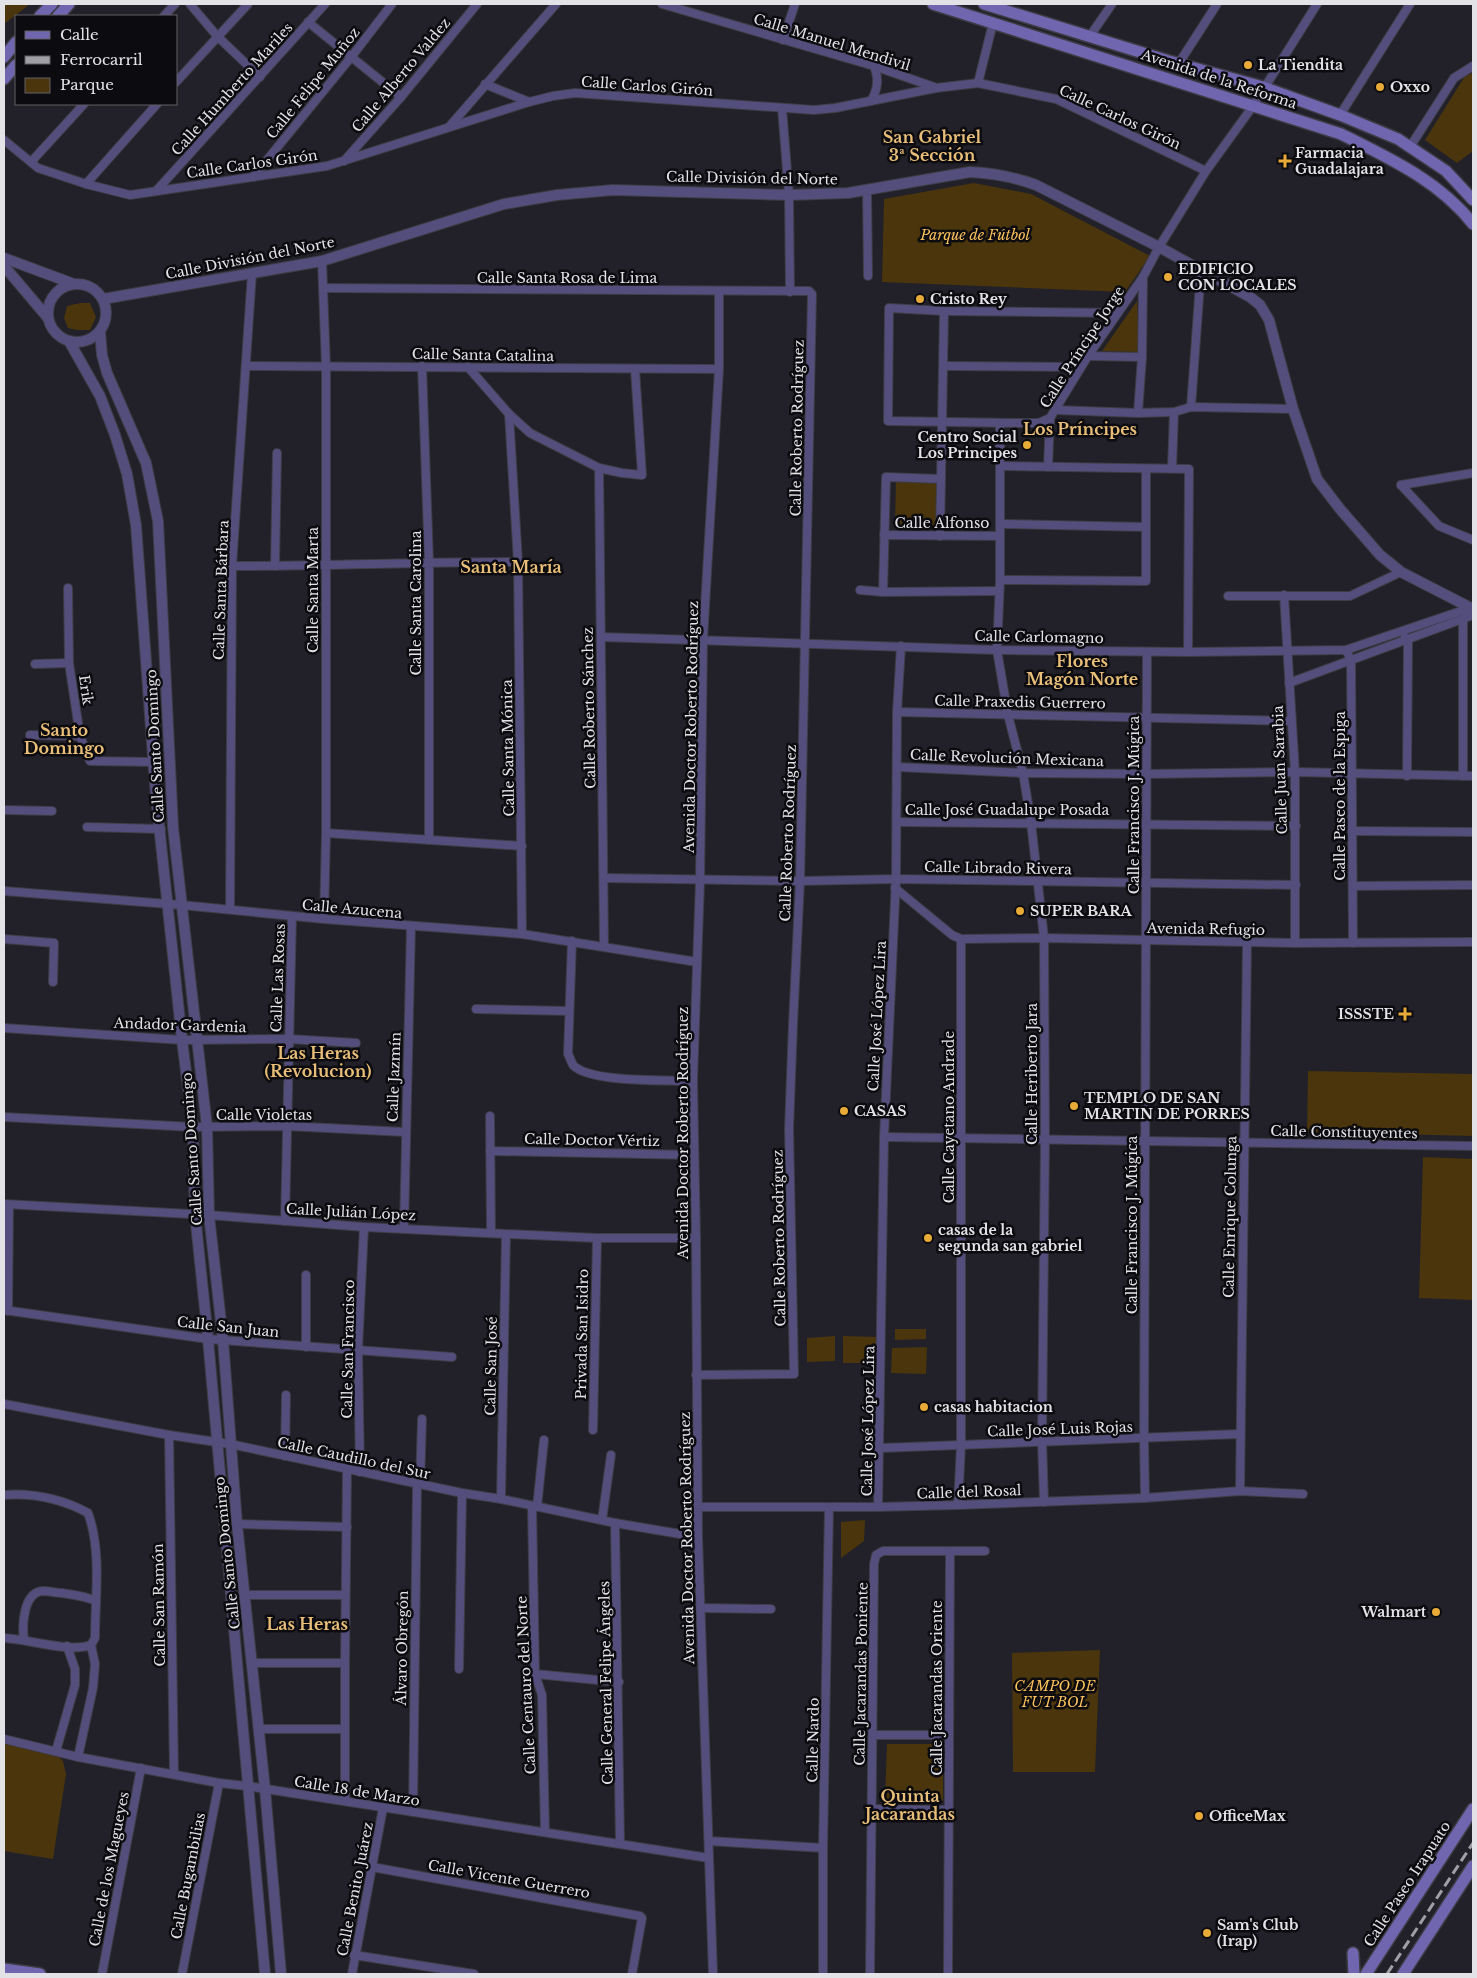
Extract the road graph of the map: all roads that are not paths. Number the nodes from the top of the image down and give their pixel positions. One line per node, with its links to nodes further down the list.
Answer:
1 (52, 4): 18 (main road)
2 (69, 4): 19 (main road)
3 (175, 4): 20 (street)
4 (190, 4): 23 (street)
5 (248, 4): 23 (street)
6 (325, 4): 21 (street, Calle Humberto Mariles)
7 (392, 4): 27 (street, Calle Felipe Muñoz)
8 (477, 4): 40 (street, Calle Alberto Valdez)
9 (556, 4): 37 (street)
10 (662, 4): 25 (street, Calle Manuel Mendivil)
11 (795, 4): 25 (street)
12 (933, 4): 22 (main road, Avenida de la Reforma)
13 (984, 4): 24 (main road, Avenida de la Reforma)
14 (1112, 4): 24 (street)
15 (1217, 4): 29 (street)
16 (1317, 4): 38 (street, Calle Príncipe Jorge)
17 (1410, 4): 47 (street)
18 (41, 15)
19 (59, 15)
20 (165, 15)
21 (308, 22): 27 (street); 33 (street, Calle Humberto Mariles)
22 (993, 23): 36 (street); 45 (main road, Avenida de la Reforma)
23 (217, 36): 33 (street); 35 (street)
24 (1090, 36): 29 (main road, Avenida de la Reforma)
25 (783, 40): 31 (street, Calle Manuel Mendivil)
26 (15, 43): 28 (main road)
27 (352, 56): 40 (street); 54 (street, Calle Felipe Muñoz)
28 (4, 57)
29 (1179, 63): 38 (main road, Avenida de la Reforma)
30 (15, 66): 34 (main road)
31 (874, 66): 39 (street, Calle Manuel Mendivil); 41 (street)
32 (1473, 66): 50 (street)
33 (260, 77): 56 (street, Calle Humberto Mariles)
34 (4, 79)
35 (178, 80)
36 (978, 83): 39 (street, Calle Carlos Girón); 53 (street, Calle Carlos Girón)
37 (485, 84): 42 (street); 48 (street)
38 (1263, 87): 45 (street, Calle Príncipe Jorge); 47 (main road, Avenida de la Reforma)
39 (936, 88): 41 (street, Calle Carlos Girón)
40 (401, 97): 51 (street, Calle Alberto Valdez)
41 (870, 101): 46 (street, Calle Carlos Girón)
42 (530, 102): 46 (street, Calle Carlos Girón); 48 (street, Calle Carlos Girón)
43 (83, 105): 52 (street)
44 (156, 105): 55 (street)
45 (1253, 106): 53 (street, Calle Príncipe Jorge); 60 (main road, Avenida de la Reforma)
46 (782, 108): 58 (street)
47 (1340, 115): 50 (main road, Avenida de la Reforma)
48 (449, 128): 51 (street, Calle Carlos Girón)
49 (4, 140): 52 (street, Calle Carlos Girón)
50 (1410, 147): 59 (main road, Avenida de la Reforma)
51 (344, 161): 54 (street, Calle Carlos Girón)
52 (31, 162): 55 (street, Calle Carlos Girón)
53 (1206, 171): 61 (street, Calle Príncipe Jorge)
54 (252, 177): 56 (street, Calle Carlos Girón)
55 (86, 184): 56 (street, Calle Carlos Girón)
56 (157, 190)
57 (867, 190): 58 (street, Calle División del Norte); 61 (street, Calle División del Norte); 67 (street)
58 (788, 195): 63 (street, Calle División del Norte); 72 (street)
59 (1473, 200)
60 (1471, 218)
61 (1159, 247): 65 (street, Calle División del Norte); 68 (street, Calle Príncipe Jorge)
62 (4, 258): 69 (street)
63 (322, 261): 66 (street, Calle División del Norte); 70 (street, Calle Santa Marta)
64 (4, 266): 77 (street)
65 (1201, 270): 90 (street); 91 (street, Calle División del Norte)
66 (252, 272): 74 (street, Calle División del Norte); 82 (street, Calle Santa Bárbara)
67 (868, 276)
68 (1143, 277): 76 (street, Calle Príncipe Jorge); 81 (street)
69 (74, 284): 74 (street); 77 (street)
70 (323, 288): 71 (street, Calle Santa Rosa de Lima); 85 (street, Calle Santa Marta)
71 (719, 291): 72 (street, Calle Santa Rosa de Lima); 89 (street, Avenida Doctor Roberto Rodríguez)
72 (790, 292): 73 (street, Calle Santa Rosa de Lima)
73 (811, 292): 132 (street, Calle Roberto Rodríguez)
74 (103, 299): 78 (street)
75 (944, 311): 76 (street); 84 (street); 97 (street)
76 (1117, 313): 80 (street, Calle Príncipe Jorge)
77 (48, 318): 79 (street)
78 (100, 331): 79 (street); 183 (street, Calle Santo Domingo)
79 (69, 341): 149 (street, Calle Santo Domingo)
80 (1088, 356): 81 (street); 87 (street, Calle Príncipe Jorge)
81 (1142, 357): 95 (street)
82 (246, 366): 85 (street, Calle Santa Catalina); 115 (street, Calle Santa Bárbara)
83 (422, 366): 85 (street, Calle Santa Catalina); 86 (street, Calle Santa Catalina); 113 (street, Calle Santa Carolina)
84 (944, 366): 87 (street); 97 (street)
85 (326, 367): 117 (street, Calle Santa Marta)
86 (468, 367): 88 (street, Calle Santa Catalina); 94 (street)
87 (1080, 368): 92 (street, Calle Príncipe Jorge)
88 (635, 369): 89 (street, Calle Santa Catalina); 102 (street)
89 (719, 369): 130 (street, Avenida Doctor Roberto Rodríguez)
90 (1191, 406): 91 (street); 93 (street)
91 (1292, 409): 118 (street, Calle División del Norte)
92 (1056, 410): 95 (street); 96 (street, Calle Príncipe Jorge)
93 (1174, 412): 95 (street); 104 (street)
94 (509, 414): 102 (street); 114 (street, Calle Santa Mónica)
95 (1138, 414)
96 (1050, 418): 98 (street); 101 (street, Calle Príncipe Jorge)
97 (942, 423): 98 (street); 106 (street)
98 (1000, 423): 100 (street)
99 (277, 453): 116 (street)
100 (1000, 466): 101 (street); 107 (street)
101 (1048, 466): 103 (street)
102 (599, 468): 129 (street, Calle Roberto Sánchez)
103 (1146, 468): 104 (street); 108 (street)
104 (1172, 468): 138 (street)
105 (1473, 473): 112 (street)
106 (940, 479): 109 (street); 110 (street)
107 (1000, 524): 108 (street); 111 (street)
108 (1146, 527): 119 (street)
109 (884, 535): 110 (street, Calle Alfonso); 123 (street)
110 (940, 536): 111 (street, Calle Alfonso)
111 (1000, 536): 119 (street)
112 (1473, 540)
113 (429, 562): 114 (street); 117 (street); 169 (street, Calle Santa Carolina)
114 (518, 562): 170 (street, Calle Santa Mónica)
115 (232, 566): 116 (street); 184 (street, Calle Santa Bárbara)
116 (274, 566): 117 (street)
117 (326, 566): 167 (street, Calle Santa Marta)
118 (1401, 572): 124 (street); 126 (street, Calle División del Norte)
119 (1000, 580): 122 (street)
120 (68, 588): 141 (street, Erik)
121 (860, 590): 123 (street)
122 (999, 591): 123 (street); 134 (street)
123 (884, 592)
124 (1284, 595): 125 (street); 136 (street, Calle Juan Sarabia)
125 (1228, 596)
126 (1472, 611): 127 (street); 128 (street, Calle Carlomagno)
127 (1463, 619): 131 (street); 156 (street)
128 (1402, 631): 131 (street); 135 (street, Calle Carlomagno)
129 (600, 637): 130 (street, Calle Carlomagno); 171 (street, Calle Roberto Sánchez)
130 (703, 640): 132 (street, Calle Carlomagno); 173 (street, Avenida Doctor Roberto Rodríguez)
131 (1408, 640): 139 (street); 155 (street)
132 (806, 644): 133 (street, Calle Carlomagno); 174 (street, Calle Roberto Rodríguez)
133 (901, 646): 134 (street, Calle Carlomagno); 143 (street, Calle José López Lira)
134 (997, 650): 137 (street, Calle Carlomagno); 144 (street, Calle Heriberto Jara)
135 (1346, 650): 136 (street, Calle Carlomagno); 139 (street, Calle Paseo de la Espiga)
136 (1287, 651): 138 (street, Calle Carlomagno); 142 (street, Calle Juan Sarabia)
137 (1147, 652): 138 (street, Calle Carlomagno); 145 (street, Calle Francisco J. Múgica)
138 (1188, 652)
139 (1351, 660): 142 (street); 154 (street, Calle Paseo de la Espiga)
140 (35, 664): 141 (street)
141 (69, 664): 148 (street, Erik)
142 (1289, 683): 146 (street, Calle Juan Sarabia)
143 (897, 712): 144 (street, Calle Praxedis Guerrero); 150 (street, Calle José López Lira)
144 (1008, 715): 145 (street, Calle Praxedis Guerrero); 152 (street, Calle Heriberto Jara)
145 (1147, 718): 146 (street, Calle Praxedis Guerrero); 153 (street, Calle Francisco J. Múgica)
146 (1291, 721): 151 (street, Calle Juan Sarabia)
147 (30, 735): 148 (street)
148 (80, 736): 149 (street, Erik)
149 (153, 762): 165 (street, Calle Santo Domingo)
150 (898, 767): 152 (street, Calle Revolución Mexicana); 160 (street, Calle José López Lira)
151 (1295, 772): 153 (street, Calle Revolución Mexicana); 154 (street, Calle Revolución Mexicana); 163 (street, Calle Juan Sarabia)
152 (1023, 773): 153 (street, Calle Revolución Mexicana); 161 (street, Calle Heriberto Jara)
153 (1146, 774): 162 (street, Calle Francisco J. Múgica)
154 (1352, 774): 155 (street, Calle Revolución Mexicana); 166 (street, Calle Paseo de la Espiga)
155 (1407, 776): 156 (street, Calle Revolución Mexicana)
156 (1463, 776): 157 (street, Calle Revolución Mexicana)
157 (1473, 776)
158 (4, 810): 159 (street)
159 (52, 811)
160 (897, 822): 161 (street, Calle José Guadalupe Posada); 172 (street, Calle José López Lira)
161 (1031, 822): 162 (street, Calle José Guadalupe Posada); 175 (street, Calle Heriberto Jara)
162 (1146, 824): 163 (street, Calle José Guadalupe Posada); 176 (street, Calle Francisco J. Múgica)
163 (1296, 826): 177 (street, Calle Juan Sarabia)
164 (87, 827): 165 (street)
165 (161, 829): 182 (street, Calle Santo Domingo)
166 (1352, 831): 168 (street); 179 (street, Calle Paseo de la Espiga)
167 (326, 832): 169 (street); 186 (street, Calle Santa Marta)
168 (1473, 832)
169 (429, 840): 170 (street)
170 (522, 846): 188 (street, Calle Santa Mónica)
171 (604, 878): 173 (street, Calle Librado Rivera); 198 (street, Calle Roberto Sánchez)
172 (896, 879): 174 (street, Calle Librado Rivera); 175 (street, Calle Librado Rivera); 180 (street, Calle José López Lira)
173 (700, 881): 174 (street, Calle Librado Rivera); 199 (street, Avenida Doctor Roberto Rodríguez)
174 (800, 881): 240 (street, Calle Roberto Rodríguez)
175 (1038, 881): 176 (street, Calle Librado Rivera); 189 (street, Calle Heriberto Jara)
176 (1146, 883): 177 (street, Calle Librado Rivera); 192 (street, Calle Francisco J. Múgica)
177 (1296, 885): 196 (street, Calle Juan Sarabia)
178 (1473, 885): 179 (street)
179 (1353, 886): 197 (street, Calle Paseo de la Espiga)
180 (895, 888): 191 (street); 215 (street, Calle José López Lira)
181 (4, 891): 182 (street, Calle Azucena)
182 (167, 904): 183 (street, Calle Azucena); 205 (street, Calle Santo Domingo)
183 (181, 905): 184 (street, Calle Azucena); 206 (street, Calle Santo Domingo)
184 (230, 909): 185 (street, Calle Azucena)
185 (292, 916): 186 (street, Calle Azucena); 204 (street, Calle Las Rosas)
186 (324, 920): 187 (street, Calle Azucena)
187 (411, 926): 188 (street, Calle Azucena); 214 (street, Calle Jazmín)
188 (522, 934): 193 (street, Calle Azucena)
189 (1044, 938): 191 (street, Avenida Refugio); 192 (street, Avenida Refugio); 217 (street, Calle Heriberto Jara)
190 (4, 939): 200 (street)
191 (961, 939): 216 (street, Calle Cayetano Andrade)
192 (1146, 941): 194 (street, Avenida Refugio); 218 (street, Calle Francisco J. Múgica)
193 (572, 942): 198 (street, Calle Azucena); 202 (street)
194 (1247, 942): 196 (street, Avenida Refugio); 219 (street, Calle Enrique Colunga)
195 (1473, 942): 197 (street, Avenida Refugio)
196 (1295, 943): 197 (street, Avenida Refugio)
197 (1353, 943)
198 (604, 947): 199 (street, Calle Azucena)
199 (697, 962): 208 (street, Avenida Doctor Roberto Rodríguez)
200 (53, 982)
201 (476, 1009): 202 (street)
202 (570, 1011): 208 (street)
203 (4, 1028): 205 (street, Andador Gardenia)
204 (289, 1039): 206 (street, Andador Gardenia); 207 (street, Andador Gardenia); 211 (street, Calle Las Rosas)
205 (182, 1040): 206 (street, Andador Gardenia); 212 (street, Calle Santo Domingo)
206 (197, 1041): 213 (street, Calle Santo Domingo)
207 (356, 1043)
208 (693, 1081): 222 (street, Avenida Doctor Roberto Rodríguez)
209 (490, 1116): 221 (street)
210 (4, 1117): 212 (street, Calle Violetas)
211 (287, 1126): 213 (street, Calle Violetas); 214 (street, Calle Violetas); 226 (street, Calle Las Rosas)
212 (193, 1127): 213 (street, Calle Violetas); 224 (street, Calle Santo Domingo)
213 (207, 1127): 225 (street, Calle Santo Domingo)
214 (405, 1132): 228 (street, Calle Jazmín)
215 (884, 1137): 216 (street, Calle Constituyentes); 253 (street, Calle José López Lira)
216 (961, 1139): 217 (street, Calle Constituyentes); 252 (street, Calle Cayetano Andrade)
217 (1045, 1139): 218 (street, Calle Constituyentes); 249 (street, Calle Heriberto Jara)
218 (1145, 1142): 219 (street, Calle Constituyentes); 247 (street, Calle Francisco J. Múgica)
219 (1244, 1144): 220 (street, Calle Constituyentes); 245 (street, Calle Enrique Colunga)
220 (1473, 1146)
221 (490, 1151): 222 (street, Calle Doctor Vértiz); 229 (street)
222 (694, 1155): 232 (street, Avenida Doctor Roberto Rodríguez)
223 (6, 1205): 224 (street, Calle Julián López); 234 (street)
224 (195, 1214): 225 (street, Calle Julián López); 235 (street, Calle Santo Domingo)
225 (209, 1215): 226 (street, Calle Julián López); 236 (street, Calle Santo Domingo)
226 (285, 1221): 227 (street, Calle Julián López)
227 (364, 1227): 228 (street, Calle Julián López); 238 (street, Calle San Francisco)
228 (404, 1228): 229 (street, Calle Julián López)
229 (491, 1233): 230 (street, Calle Julián López)
230 (506, 1234): 231 (street, Calle Julián López); 264 (street, Calle San José)
231 (596, 1238): 232 (street, Calle Julián López); 244 (street, Privada San Isidro)
232 (696, 1238): 240 (street, Avenida Doctor Roberto Rodríguez)
233 (306, 1275): 237 (street)
234 (6, 1310): 235 (street, Calle San Juan)
235 (208, 1339): 236 (street, Calle San Juan); 250 (street, Calle Santo Domingo)
236 (223, 1340): 237 (street, Calle San Juan); 251 (street, Calle Santo Domingo)
237 (306, 1347): 238 (street, Calle San Juan)
238 (358, 1349): 239 (street, Calle San Juan); 257 (street, Calle San Francisco)
239 (452, 1357)
240 (696, 1375): 268 (street, Avenida Doctor Roberto Rodríguez)
241 (286, 1395): 255 (street)
242 (4, 1404): 246 (street, Calle Caudillo del Sur)
243 (422, 1419): 258 (street, Álvaro Obregón)
244 (593, 1430)
245 (1240, 1434): 247 (street, Calle José Luis Rojas); 259 (street, Calle Enrique Colunga)
246 (169, 1435): 250 (street, Calle Caudillo del Sur); 300 (street, Calle San Ramón)
247 (1144, 1439): 249 (street, Calle José Luis Rojas); 263 (street, Calle Francisco J. Múgica)
248 (544, 1440): 267 (street, Calle Centauro del Norte)
249 (1042, 1440): 252 (street, Calle José Luis Rojas); 265 (street, Calle Heriberto Jara)
250 (216, 1442): 251 (street, Calle Caudillo del Sur); 302 (street, Calle Santo Domingo)
251 (230, 1444): 255 (street, Calle Caudillo del Sur); 273 (street, Calle Santo Domingo)
252 (961, 1445): 253 (street, Calle José Luis Rojas); 266 (street, Calle Cayetano Andrade)
253 (881, 1448): 270 (street, Calle José López Lira)
254 (611, 1455): 271 (street)
255 (285, 1456): 256 (street, Calle Caudillo del Sur)
256 (347, 1470): 257 (street, Calle Caudillo del Sur); 274 (street)
257 (360, 1472): 258 (street, Calle Caudillo del Sur)
258 (418, 1484): 260 (street, Calle Caudillo del Sur); 309 (street, Álvaro Obregón)
259 (1240, 1491): 261 (street, Calle del Rosal); 263 (street, Calle del Rosal)
260 (462, 1493): 264 (street, Calle Caudillo del Sur); 289 (street)
261 (1303, 1494)
262 (4, 1495): 280 (street)
263 (1145, 1498): 265 (street, Calle del Rosal)
264 (501, 1499): 267 (street, Calle Caudillo del Sur)
265 (1044, 1502): 266 (street, Calle del Rosal)
266 (958, 1504): 270 (street, Calle del Rosal)
267 (534, 1506): 271 (street, Calle Caudillo del Sur); 290 (street, Calle Centauro del Norte)
268 (699, 1507): 269 (street, Calle del Rosal); 275 (street, Avenida Doctor Roberto Rodríguez)
269 (830, 1507): 270 (street, Calle del Rosal); 313 (street, Calle Nardo)
270 (878, 1507)
271 (602, 1520): 272 (street, Calle Caudillo del Sur)
272 (615, 1523): 275 (street, Calle Caudillo del Sur); 291 (street, Calle General Felipe Ángeles)
273 (237, 1524): 274 (street); 278 (street, Calle Santo Domingo)
274 (347, 1526): 279 (street)
275 (698, 1537): 281 (street, Avenida Doctor Roberto Rodríguez)
276 (985, 1551): 277 (street)
277 (950, 1552): 294 (street, Calle Jacarandas Poniente); 295 (street, Calle Jacarandas Oriente)
278 (246, 1595): 279 (street); 287 (street, Calle Santo Domingo)
279 (345, 1595): 288 (street)
280 (96, 1601): 284 (street); 285 (street)
281 (700, 1608): 282 (street); 311 (street, Avenida Doctor Roberto Rodríguez)
282 (771, 1609)
283 (4, 1638): 284 (street)
284 (24, 1640): 286 (street)
285 (91, 1645): 286 (street); 298 (street)
286 (67, 1646): 297 (street)
287 (253, 1663): 288 (street); 292 (street, Calle Santo Domingo)
288 (344, 1663): 293 (street)
289 (459, 1669)
290 (535, 1674): 291 (street); 310 (street, Calle Centauro del Norte)
291 (619, 1682): 312 (street, Calle General Felipe Ángeles)
292 (258, 1729): 293 (street); 303 (street, Calle Santo Domingo)
293 (345, 1729): 304 (street)
294 (873, 1735): 295 (street); 306 (street, Calle Jacarandas Poniente)
295 (949, 1735): 308 (street, Calle Jacarandas Oriente)
296 (4, 1739): 297 (street, Calle 18 de Marzo)
297 (56, 1751): 298 (street, Calle 18 de Marzo)
298 (78, 1757): 299 (street, Calle 18 de Marzo)
299 (141, 1768): 300 (street, Calle 18 de Marzo); 323 (street, Calle de los Magueyes)
300 (174, 1774): 301 (street, Calle 18 de Marzo)
301 (218, 1783): 302 (street, Calle 18 de Marzo); 324 (street, Calle Bugambilias)
302 (247, 1786): 303 (street, Calle 18 de Marzo); 318 (street, Calle Santo Domingo)
303 (265, 1789): 304 (street, Calle 18 de Marzo); 317 (street, Calle Santo Domingo)
304 (345, 1802): 305 (street, Calle 18 de Marzo)
305 (383, 1808): 309 (street, Calle 18 de Marzo); 316 (street, Calle Benito Juárez)
306 (872, 1809): 308 (street); 332 (street, Calle Jacarandas Poniente)
307 (1473, 1809): 335 (main road, Calle Paseo Irapuato)
308 (949, 1810): 333 (street, Calle Jacarandas Oriente)
309 (413, 1812): 310 (street, Calle 18 de Marzo)
310 (545, 1832): 312 (street, Calle 18 de Marzo)
311 (709, 1841): 313 (street); 314 (street, Avenida Doctor Roberto Rodríguez)
312 (620, 1844): 314 (street, Calle 18 de Marzo)
313 (823, 1848): 331 (street, Calle Nardo)
314 (709, 1858): 330 (street, Avenida Doctor Roberto Rodríguez)
315 (1473, 1866): 336 (main road)
316 (372, 1867): 320 (street, Calle Benito Juárez); 329 (street, Calle Vicente Guerrero)
317 (276, 1918): 318 (street); 326 (street, Calle Santo Domingo)
318 (259, 1919): 325 (street, Calle Santo Domingo)
319 (1352, 1952): 334 (main road)
320 (354, 1956): 327 (street, Calle Benito Juárez); 328 (street)
321 (4, 1969): 322 (main road)
322 (40, 1974)
323 (102, 1974)
324 (182, 1974)
325 (265, 1974)
326 (281, 1974)
327 (352, 1974)
328 (474, 1974)
329 (632, 1974)
330 (712, 1974)
331 (823, 1974)
332 (870, 1974)
333 (948, 1974)
334 (1354, 1974)
335 (1366, 1974)
336 (1403, 1974)

